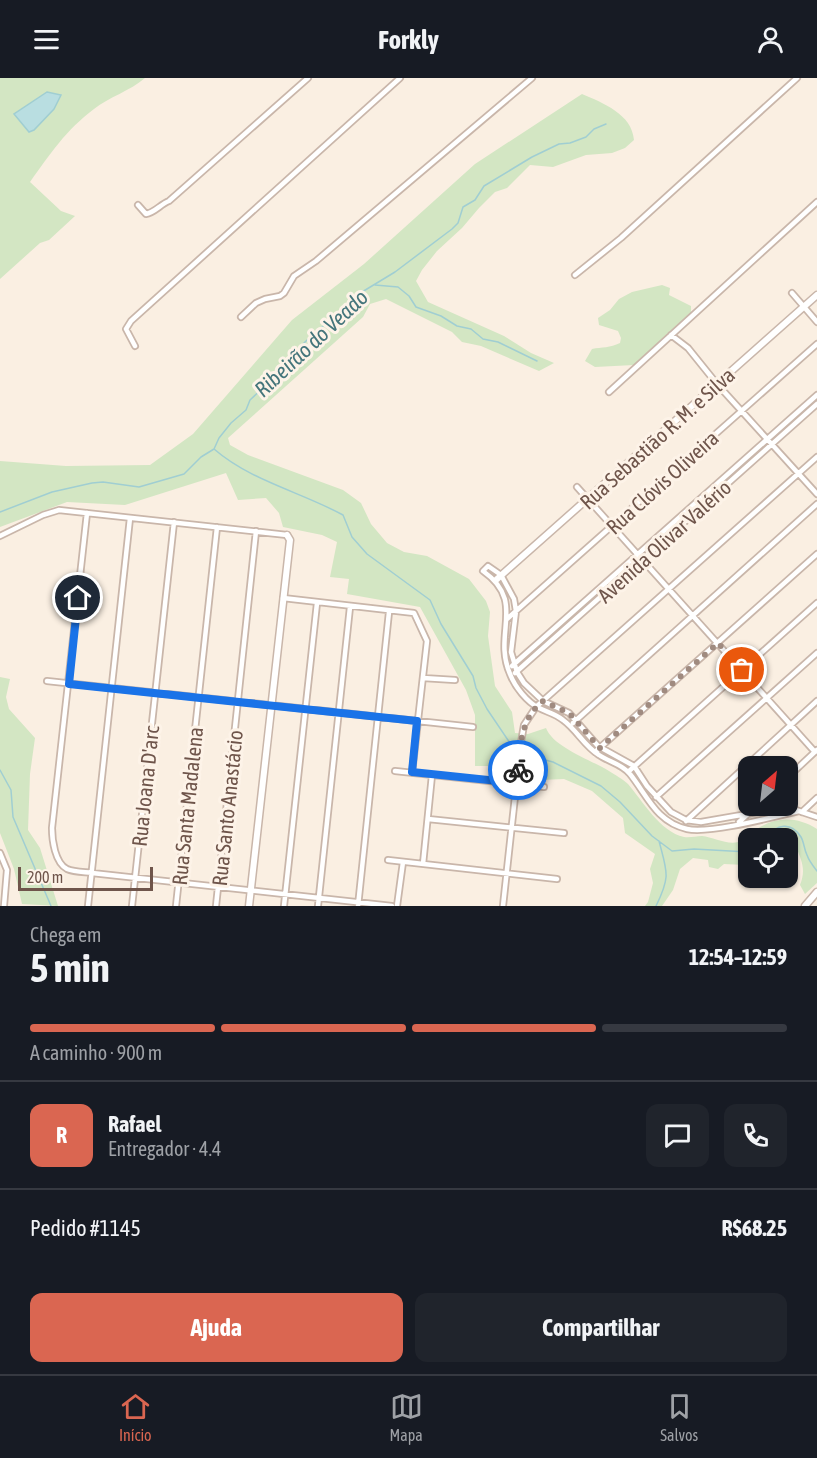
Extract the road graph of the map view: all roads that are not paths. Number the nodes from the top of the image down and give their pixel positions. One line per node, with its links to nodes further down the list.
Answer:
1 (308, 78): 6 (street)
2 (400, 78): 15 (street)
3 (532, 78): 11 (street)
4 (797, 78): 7 (street)
5 (817, 202): 13 (street)
6 (138, 205)
7 (575, 275)
8 (792, 293): 10 (street)
9 (817, 295): 10 (street, Rua Sebastião R. M. e Silva)
10 (804, 307): 12 (street); 16 (street, Rua Sebastião R. M. e Silva)
11 (241, 317)
12 (817, 322)
13 (670, 335): 16 (street); 17 (street)
14 (817, 344): 20 (street, Rua Clóvis Oliveira)
15 (135, 346)
16 (717, 384): 20 (street); 27 (street, Rua Sebastião R. M. e Silva)
17 (609, 392)
18 (817, 395): 21 (street)
19 (817, 404): 22 (street, Avenida Olivar Valério)
20 (742, 411): 21 (street); 32 (street, Rua Clóvis Oliveira)
21 (767, 439): 22 (street); 37 (street)
22 (772, 445): 24 (street); 39 (street, Avenida Olivar Valério)
23 (817, 457): 24 (street)
24 (798, 473): 26 (street); 42 (street)
25 (577, 487): 27 (street)
26 (817, 494)
27 (588, 499): 32 (street); 41 (street, Rua Sebastião R. M. e Silva)
28 (817, 504): 49 (street)
29 (87, 513): 30 (street); 36 (street); 61 (street)
30 (130, 518): 31 (street); 62 (street)
31 (174, 522): 33 (street); 63 (street, Rua Joana D'arc)
32 (612, 526): 37 (street); 47 (street, Rua Clóvis Oliveira)
33 (217, 527): 34 (street); 64 (street, Rua Santa Madalena)
34 (256, 531): 35 (street); 66 (street, Rua Santo Anastácio)
35 (287, 535): 43 (street)
36 (0, 536)
37 (639, 554): 39 (street); 53 (street)
38 (817, 554): 51 (street)
39 (643, 559): 42 (street); 56 (street, Avenida Olivar Valério)
40 (483, 571): 41 (street)
41 (499, 578): 47 (street); 50 (street)
42 (669, 588): 49 (street); 67 (street)
43 (283, 598): 44 (street); 69 (street)
44 (317, 603): 46 (street); 71 (street)
45 (817, 603): 55 (street)
46 (350, 607): 48 (street); 72 (street)
47 (516, 611): 50 (street, Rua Clóvis Oliveira); 53 (street)
48 (389, 612): 58 (street); 73 (street)
49 (693, 615): 51 (street); 75 (street)
50 (506, 619): 54 (street)
51 (718, 643): 55 (street); 79 (street)
52 (817, 652): 65 (street)
53 (514, 665): 54 (street); 56 (street)
54 (508, 670): 57 (street)
55 (742, 670): 65 (street); 82 (street)
56 (517, 672): 57 (street, Avenida Olivar Valério); 67 (street)
57 (511, 677): 70 (street)
58 (423, 678): 59 (street); 74 (street)
59 (455, 680)
60 (47, 681): 61 (street)
61 (69, 684): 62 (street); 109 (street)
62 (111, 688): 63 (street); 109 (street)
63 (155, 693): 64 (street); 111 (street, Rua Joana D'arc)
64 (198, 698): 66 (street); 113 (street, Rua Santa Madalena)
65 (767, 698): 76 (street); 90 (street)
66 (238, 701): 69 (street); 114 (street, Rua Santo Anastácio)
67 (543, 701): 70 (street); 75 (street)
68 (817, 702): 76 (street)
69 (272, 705): 71 (street); 115 (street)
70 (536, 707): 77 (street); 88 (street)
71 (306, 708): 72 (street); 117 (street)
72 (339, 712): 73 (street); 118 (street)
73 (379, 717): 74 (street); 119 (street)
74 (417, 721): 78 (street); 85 (street)
75 (575, 721): 77 (street); 79 (street)
76 (791, 725): 80 (street); 98 (street)
77 (570, 726): 81 (street)
78 (473, 728)
79 (600, 748): 81 (street); 82 (street)
80 (816, 751): 83 (street)
81 (595, 752): 86 (street)
82 (634, 766): 86 (street); 90 (street)
83 (798, 768)
84 (395, 771): 85 (street)
85 (412, 772): 87 (street)
86 (628, 772): 92 (street)
87 (432, 775): 88 (street); 97 (street)
88 (517, 783): 89 (street); 100 (street)
89 (544, 787)
90 (656, 797): 92 (street); 98 (street)
91 (817, 798): 93 (street)
92 (650, 802): 101 (street)
93 (800, 811): 96 (street); 99 (street)
94 (738, 815): 98 (street)
95 (745, 816): 99 (street)
96 (817, 817)
97 (428, 819): 100 (street); 106 (street)
98 (686, 820): 101 (street)
99 (738, 824): 101 (street)
100 (512, 827): 102 (street); 110 (street)
101 (681, 827)
102 (564, 833)
103 (0, 853): 108 (street)
104 (388, 860): 105 (street)
105 (403, 862): 106 (street); 129 (street)
106 (423, 864): 110 (street)
107 (0, 870): 108 (street)
108 (7, 870): 120 (street)
109 (92, 873): 111 (street); 121 (street)
110 (506, 874): 112 (street); 130 (street)
111 (135, 878): 113 (street); 122 (street, Rua Joana D'arc)
112 (557, 879)
113 (178, 883): 114 (street); 123 (street, Rua Santa Madalena)
114 (218, 887): 115 (street); 124 (street, Rua Santo Anastácio)
115 (251, 890): 117 (street); 125 (street)
116 (817, 892): 131 (street)
117 (285, 895): 118 (street); 126 (street)
118 (319, 898): 119 (street); 127 (street)
119 (358, 904): 128 (street)
120 (4, 906)
121 (88, 906)
122 (132, 906)
123 (176, 906)
124 (216, 906)
125 (249, 906)
126 (284, 906)
127 (318, 906)
128 (392, 906)
129 (397, 906)
130 (503, 906)
131 (805, 906)

